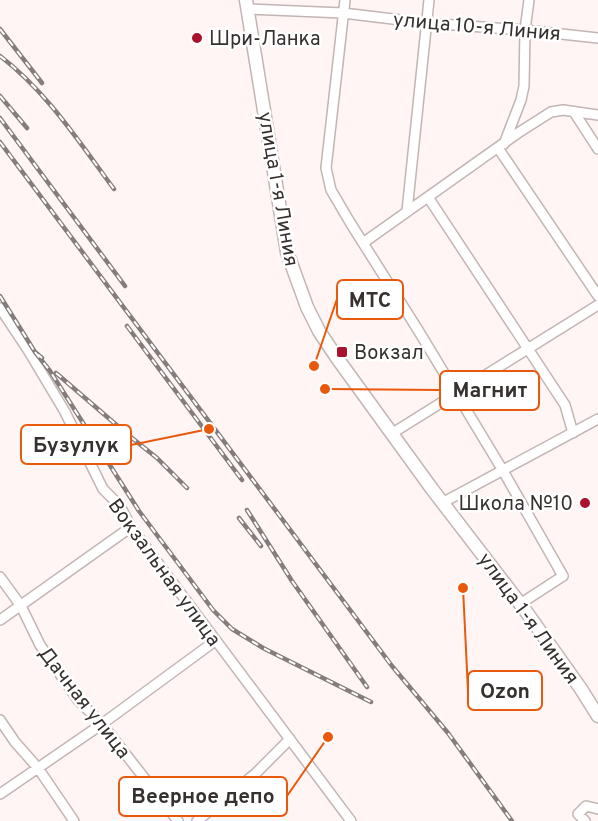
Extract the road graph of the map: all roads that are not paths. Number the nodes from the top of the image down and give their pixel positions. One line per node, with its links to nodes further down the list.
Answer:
1 (259, 0): 5 (street)
2 (345, 0): 6 (street)
3 (429, 0): 7 (street)
4 (529, 0): 8 (street)
5 (247, 4): 6 (street, улица 10-я Линия); 24 (main road, улица 1-я Линия)
6 (344, 13): 7 (street, улица 10-я Линия); 16 (street)
7 (426, 23): 8 (street, улица 10-я Линия); 15 (street)
8 (525, 30): 9 (street, улица 10-я Линия); 12 (street)
9 (598, 38)
10 (574, 111): 11 (street); 12 (street); 13 (street)
11 (598, 115)
12 (501, 146): 14 (street); 17 (street)
13 (598, 149)
14 (428, 197): 15 (street); 20 (street)
15 (407, 211): 16 (street)
16 (362, 242): 21 (street)
17 (598, 296)
18 (598, 305): 20 (street)
19 (0, 308): 27 (street, Вокзальная улица)
20 (528, 348): 21 (street); 23 (street)
21 (456, 393): 24 (street); 25 (street)
22 (598, 419): 23 (street)
23 (573, 433): 25 (street)
24 (391, 434): 26 (main road, улица 1-я Линия)
25 (502, 469): 26 (street); 29 (street)
26 (442, 503): 29 (main road, улица 1-я Линия)
27 (131, 527): 30 (street); 32 (street, Вокзальная улица)
28 (0, 578): 30 (street, Дачная улица)
29 (520, 604): 33 (main road, улица 1-я Линия)
30 (21, 606): 31 (street); 35 (street, Дачная улица)
31 (0, 620)
32 (215, 641): 35 (street); 36 (street, Вокзальная улица)
33 (598, 716)
34 (0, 720): 37 (street)
35 (102, 724): 37 (street); 41 (street, Дачная улица)
36 (290, 739): 42 (street); 43 (street, Вокзальная улица)
37 (38, 768): 38 (street); 40 (street)
38 (0, 794)
39 (598, 809): 44 (street)
40 (74, 821)
41 (178, 821)
42 (197, 821)
43 (351, 821)
44 (585, 821)

